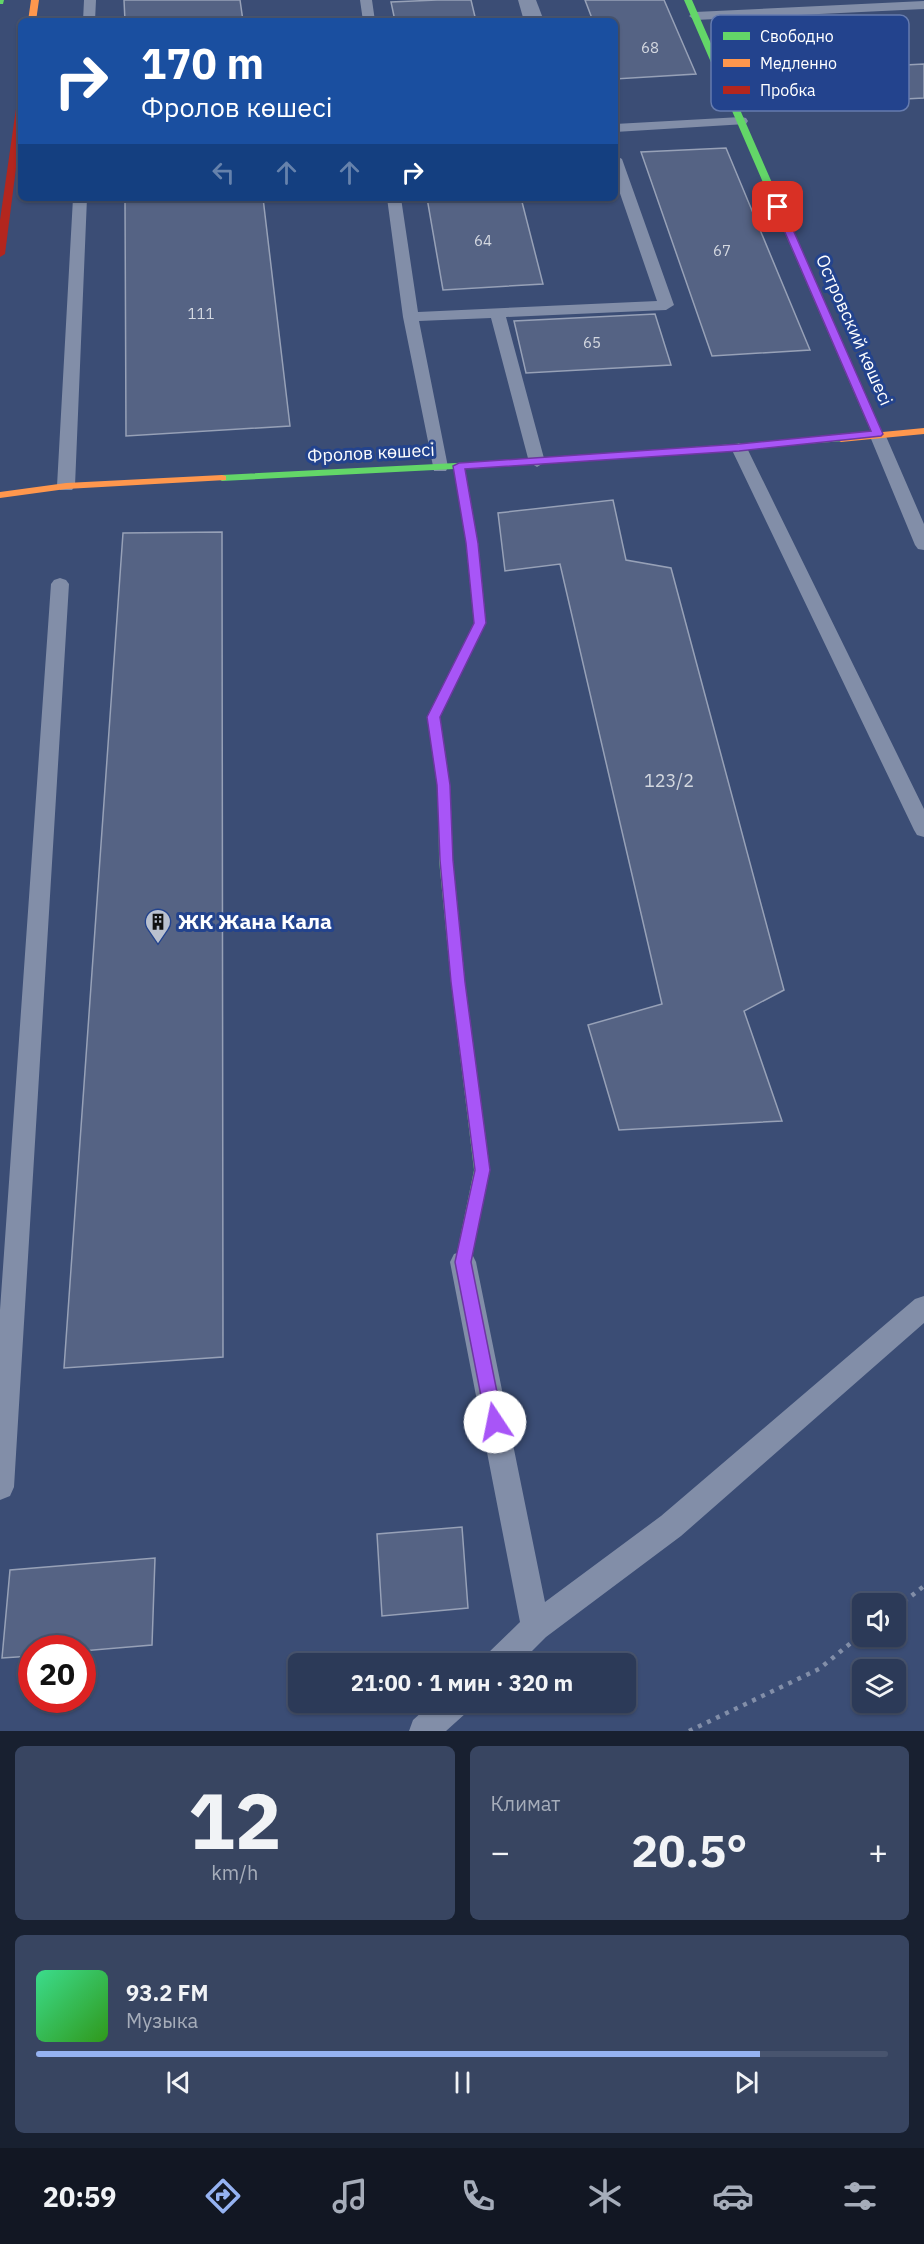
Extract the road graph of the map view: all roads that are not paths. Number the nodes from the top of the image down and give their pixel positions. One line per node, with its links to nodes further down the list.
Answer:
1 (35, 0): 10 (street)
2 (90, 0): 11 (lane)
3 (366, 0): 12 (lane)
4 (527, 0): 13 (street)
5 (688, 0): 9 (street, Островский көшесі)
6 (924, 5): 8 (lane)
7 (711, 15): 9 (lane)
8 (716, 15)
9 (695, 16): 14 (street, Островский көшесі)
10 (32, 18)
11 (89, 18)
12 (369, 18)
13 (533, 18)
14 (711, 53)
15 (737, 111): 17 (street, Островский көшесі)
16 (18, 119): 22 (street)
17 (741, 121): 18 (lane); 26 (street, Островский көшесі)
18 (618, 128)
19 (618, 168): 23 (lane)
20 (80, 201): 31 (lane)
21 (394, 201): 24 (lane)
22 (0, 254)
23 (498, 314): 24 (lane); 28 (lane)
24 (411, 317): 30 (lane)
25 (924, 431): 26 (street, Фролов көшесі)
26 (878, 434): 27 (street, Фролов көшесі); 33 (lane, Островский көшесі)
27 (739, 448): 28 (street, Фролов көшесі); 35 (lane)
28 (537, 462): 29 (street, Фролов көшесі)
29 (459, 466): 30 (street, Фролов көшесі); 36 (street)
30 (440, 467): 31 (street, Фролов көшесі)
31 (66, 486): 32 (street, Фролов көшесі)
32 (0, 495)
33 (924, 545)
34 (60, 584): 38 (lane)
35 (924, 830)
36 (463, 1262): 40 (lane)
37 (924, 1307): 40 (lane)
38 (6, 1324): 39 (lane)
39 (0, 1487)
40 (536, 1627): 41 (lane)
41 (509, 1653)
42 (443, 1713): 43 (lane)
43 (424, 1731)

